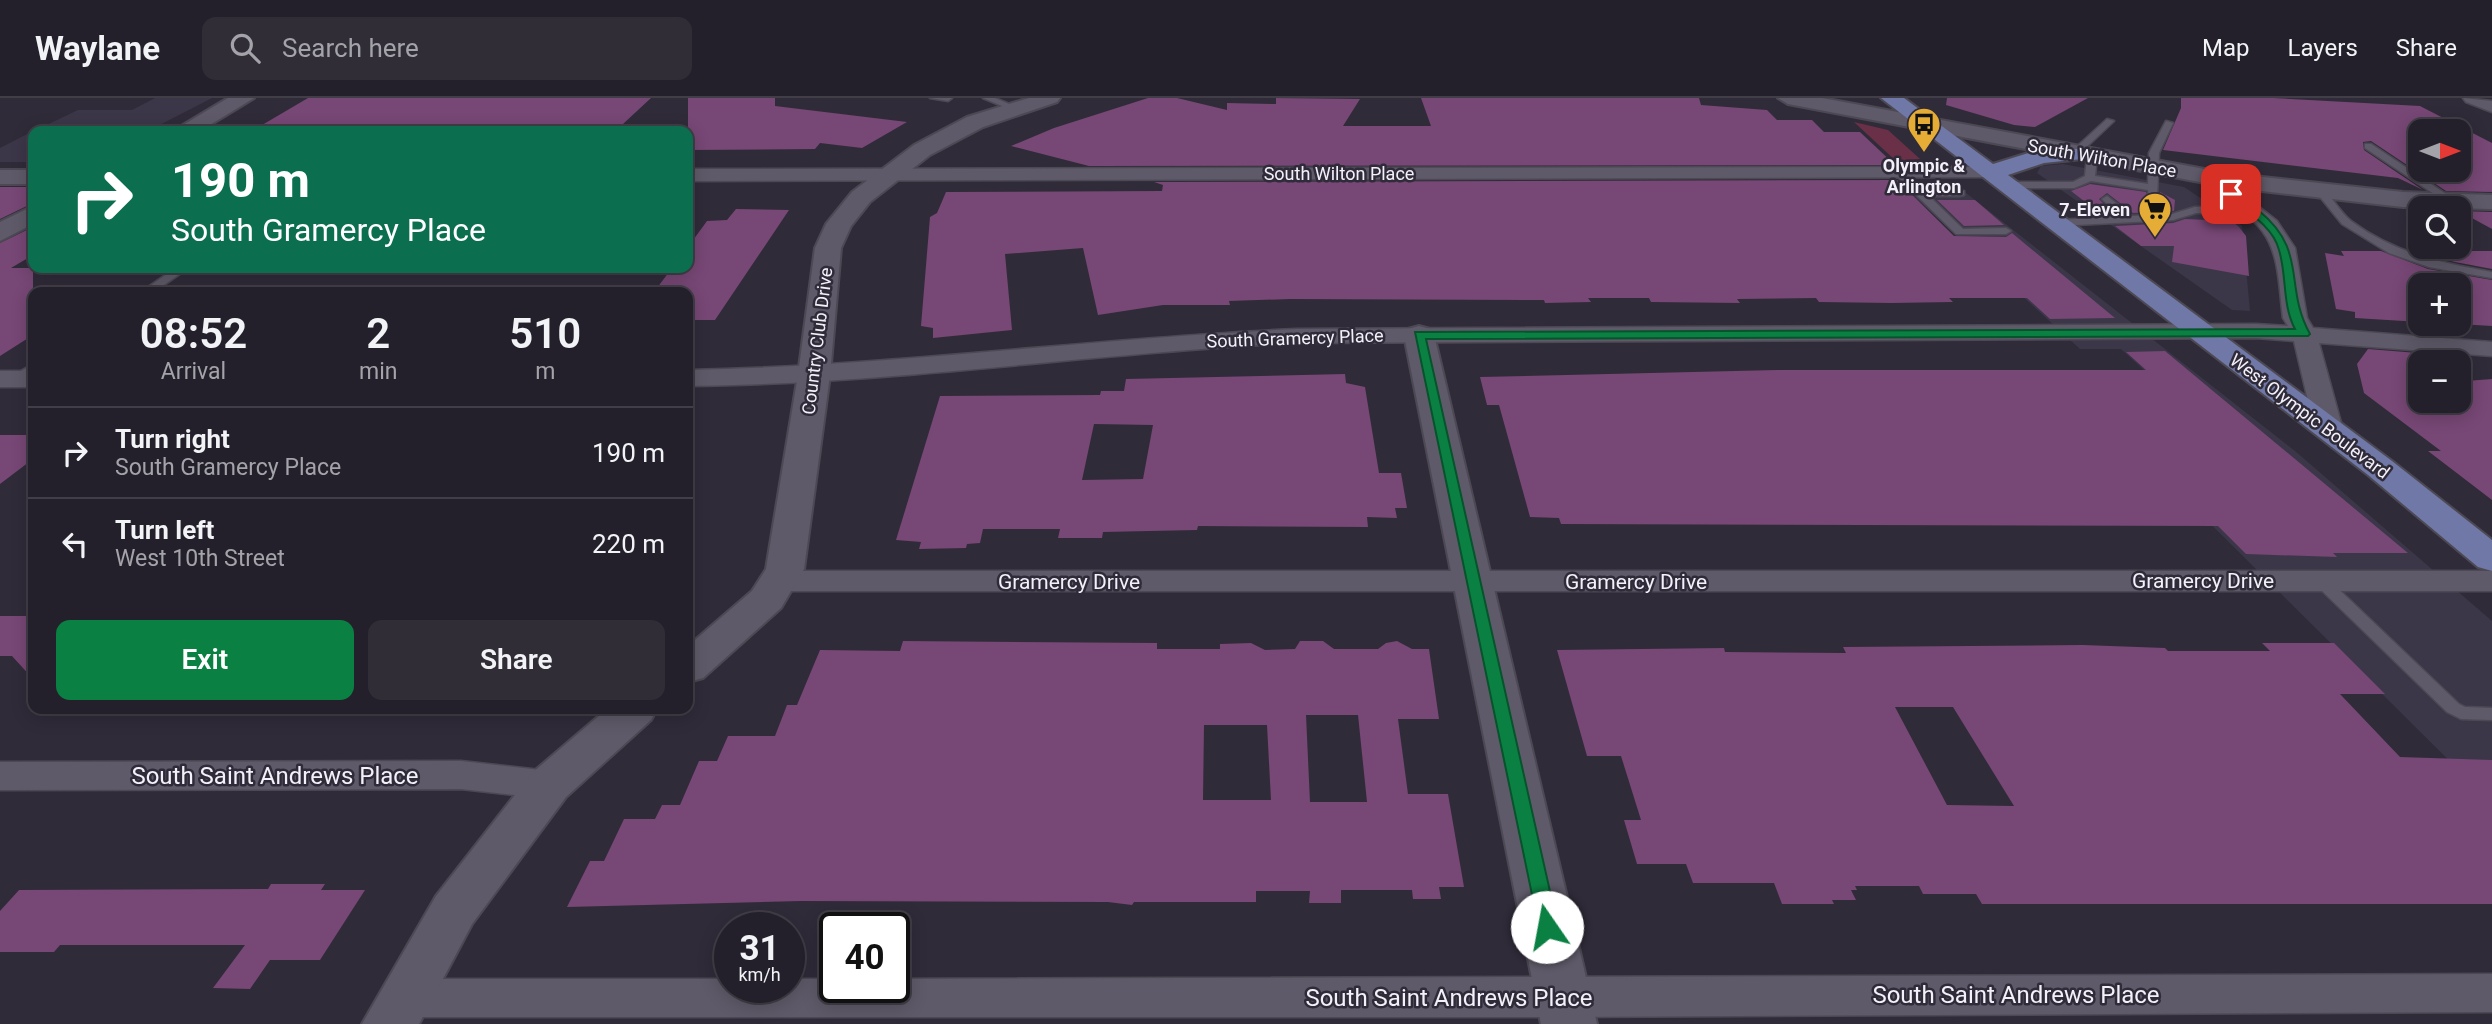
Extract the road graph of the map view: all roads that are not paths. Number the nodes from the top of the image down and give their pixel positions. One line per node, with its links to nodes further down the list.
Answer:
1 (244, 98): 14 (street)
2 (934, 98): 3 (lane)
3 (948, 98)
4 (987, 98): 10 (lane)
5 (1050, 98): 10 (street, Country Club Drive)
6 (1788, 98): 12 (street, South Wilton Place)
7 (1891, 98): 12 (main road, West Olympic Boulevard)
8 (2472, 98): 9 (street)
9 (2492, 107)
10 (1017, 108): 18 (street, Country Club Drive)
11 (2110, 121): 16 (lane)
12 (1922, 122): 16 (street, South Wilton Place); 22 (main road, West Olympic Boulevard)
13 (2169, 123): 24 (lane)
14 (193, 126)
15 (2368, 146): 28 (lane)
16 (2085, 163): 22 (main road); 24 (street, South Wilton Place); 24 (lane)
17 (1898, 172): 18 (street, South Wilton Place); 22 (street, South Wilton Place); 26 (lane)
18 (890, 174): 19 (street, South Wilton Place); 48 (street, Country Club Drive)
19 (693, 175)
20 (28, 176): 21 (street)
21 (0, 177)
22 (1999, 179): 38 (main road, West Olympic Boulevard)
23 (2227, 179): 24 (street, South Wilton Place); 25 (street, South Wilton Place); 34 (street)
24 (2153, 184)
25 (2320, 190): 29 (street, South Wilton Place); 42 (lane)
26 (1922, 193): 27 (lane); 39 (lane)
27 (1960, 193)
28 (2444, 196)
29 (2408, 197)
30 (2107, 199): 37 (lane)
31 (2471, 201): 32 (street, South Wilton Place)
32 (2492, 202)
33 (2152, 207): 36 (lane)
34 (2252, 210): 36 (lane); 45 (street)
35 (28, 217): 40 (street)
36 (2164, 217): 37 (lane)
37 (2129, 219): 38 (lane)
38 (2056, 223): 44 (main road, West Olympic Boulevard)
39 (2006, 231)
40 (0, 233)
41 (175, 273): 43 (lane)
42 (2487, 273)
43 (154, 287)
44 (2199, 331): 45 (street, South Gramercy Place); 46 (street, South Gramercy Place); 50 (main road, West Olympic Boulevard)
45 (2304, 334): 47 (street, South Gramercy Place); 50 (street)
46 (1419, 335): 48 (street, South Gramercy Place); 55 (street)
47 (2492, 349)
48 (814, 375): 49 (street, South Gramercy Place); 52 (street, Country Club Drive)
49 (693, 378)
50 (2329, 430): 51 (main road, West Olympic Boulevard)
51 (2492, 559)
52 (780, 581): 55 (street, Gramercy Drive); 56 (street, Country Club Drive)
53 (2320, 581): 54 (street, Gramercy Drive); 55 (street, Gramercy Drive); 58 (lane)
54 (2492, 581)
55 (1472, 582): 63 (street)
56 (693, 664)
57 (629, 714): 60 (street)
58 (2492, 714)
59 (0, 776): 60 (street, South Saint Andrews Place)
60 (550, 785): 62 (street)
61 (2492, 993): 63 (street, South Saint Andrews Place)
62 (398, 1011): 63 (street, South Saint Andrews Place)
63 (1566, 1011)

